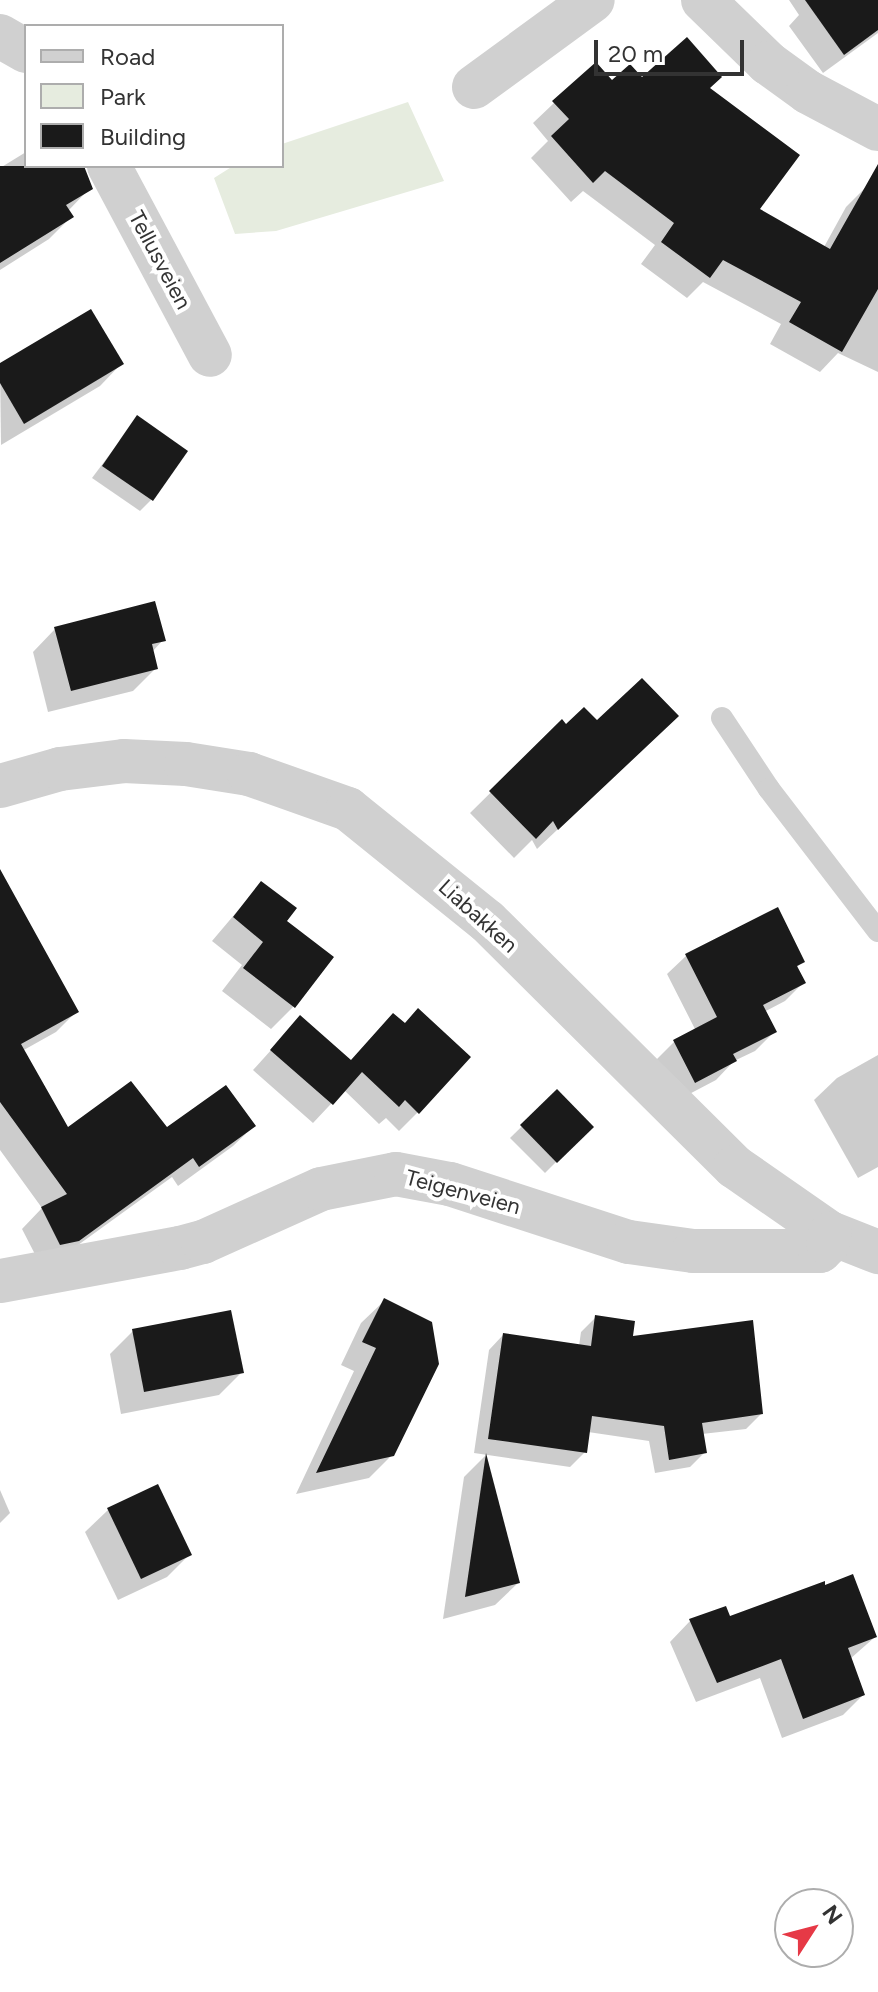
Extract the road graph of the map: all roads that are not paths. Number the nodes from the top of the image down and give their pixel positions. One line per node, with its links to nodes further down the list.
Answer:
1 (593, 0): 5 (street)
2 (703, 0): 6 (street)
3 (0, 36): 4 (street)
4 (24, 50)
5 (474, 87)
6 (878, 129)
7 (110, 168): 8 (street, Tellusveien)
8 (210, 355)
9 (722, 718): 11 (lane)
10 (0, 786): 12 (street, Liabakken)
11 (878, 931)
12 (830, 1233): 13 (street, Liabakken); 14 (street, Teigenveien)
13 (878, 1252)
14 (0, 1281)

